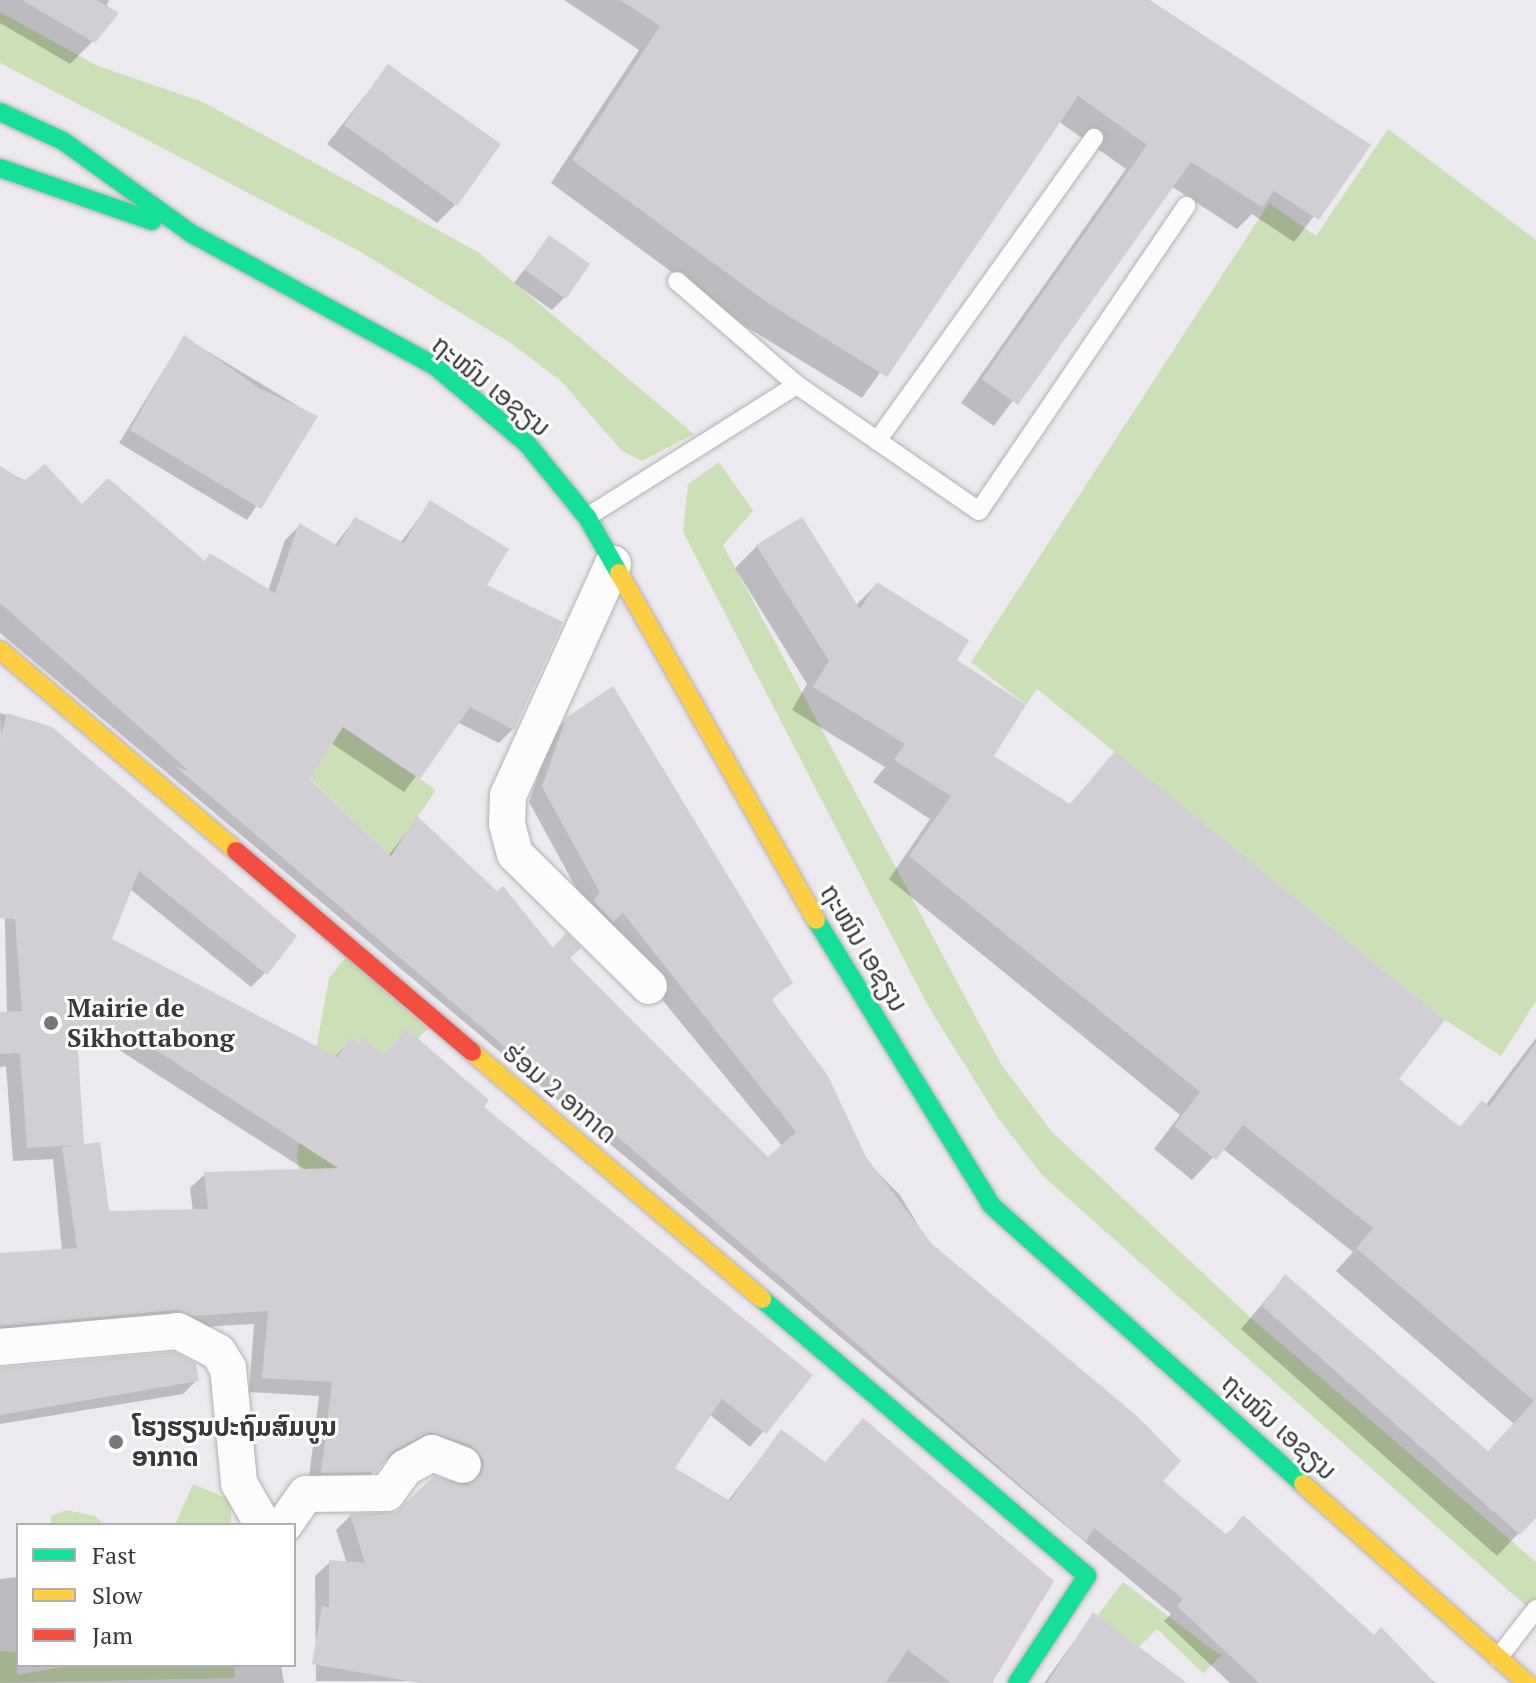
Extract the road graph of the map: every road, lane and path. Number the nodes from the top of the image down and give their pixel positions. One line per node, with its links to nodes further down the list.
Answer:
1 (0, 112): 5 (main road, ຖະໜົນ ເອຊຽນ)
2 (1094, 138): 8 (lane)
3 (0, 168): 5 (main road, ຖະໜົນ ເອຊຽນ)
4 (1186, 206): 8 (lane)
5 (192, 234): 9 (main road, ຖະໜົນ ເອຊຽນ)
6 (677, 281): 7 (lane)
7 (797, 385): 8 (lane); 9 (lane)
8 (877, 441)
9 (587, 517): 10 (main road, ຖະໜົນ ເອຊຽນ)
10 (613, 564): 12 (street); 18 (main road, ຖະໜົນ ເອຊຽນ)
11 (0, 650): 19 (main road, ຮ່ອມ 2 ອາກາດ)
12 (649, 986)
13 (0, 1347): 15 (street)
14 (463, 1465): 16 (street)
15 (262, 1523)
16 (285, 1523)
17 (1536, 1609): 18 (lane)
18 (1498, 1658): 20 (main road, ຖະໜົນ ເອຊຽນ)
19 (1017, 1683)
20 (1527, 1683)

